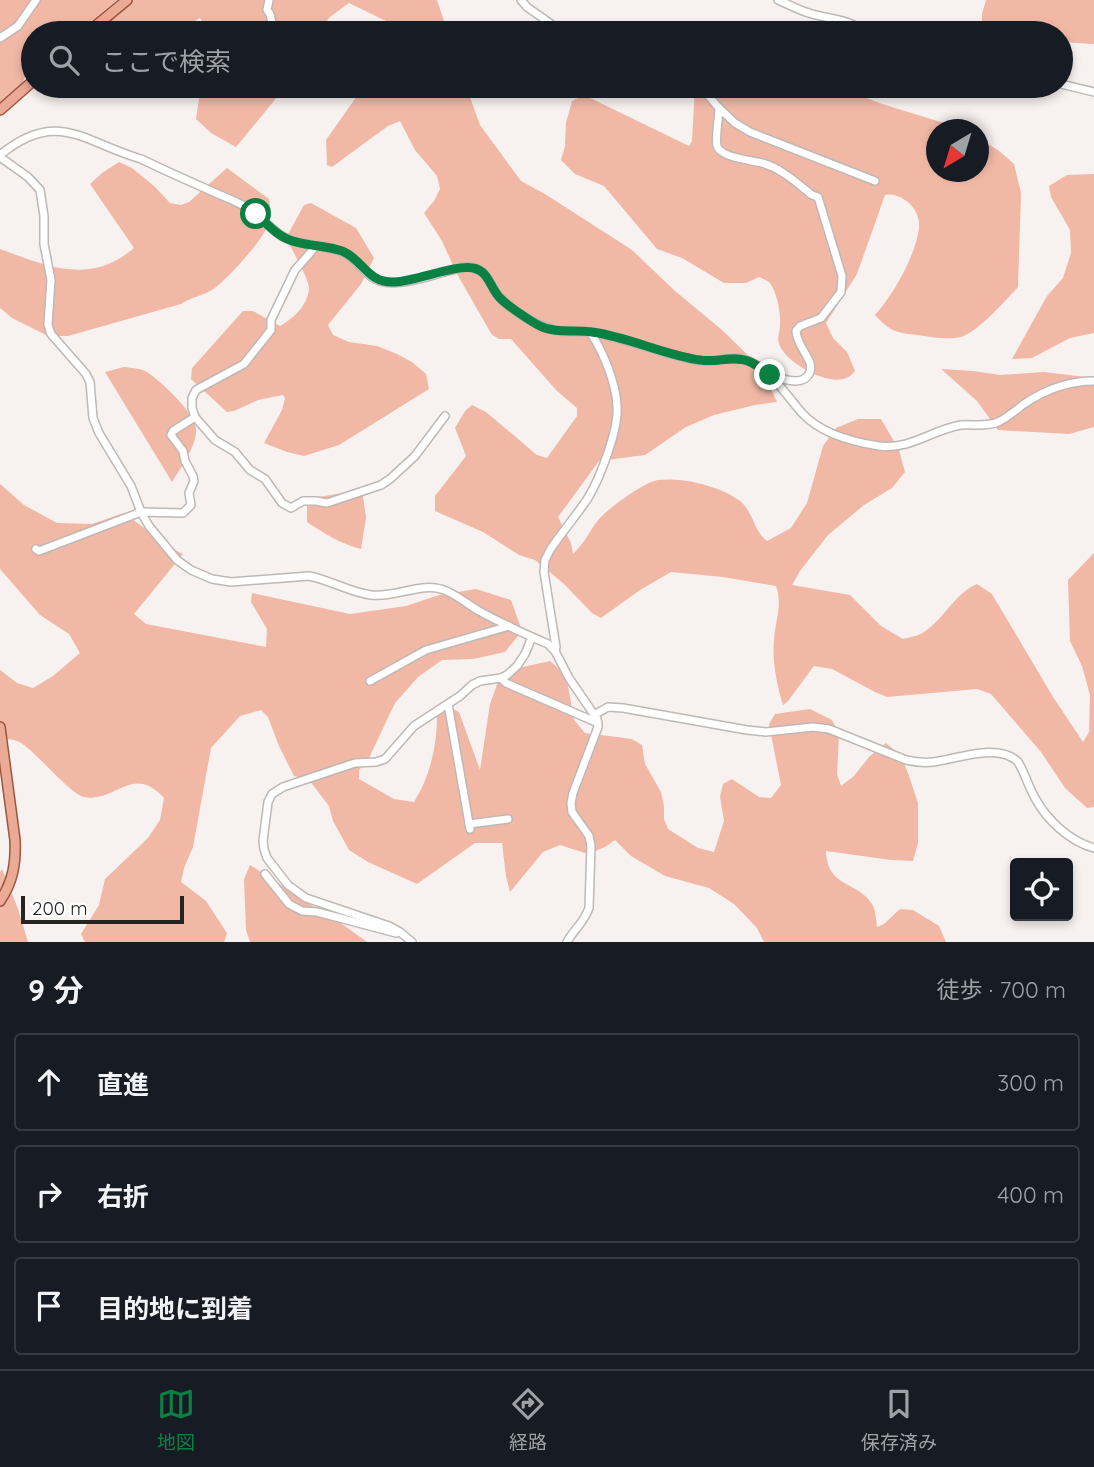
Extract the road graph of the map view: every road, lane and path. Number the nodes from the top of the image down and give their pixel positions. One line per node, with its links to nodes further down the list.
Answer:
1 (36, 0): 6 (street)
2 (127, 0): 7 (main road)
3 (269, 0): 8 (street)
4 (521, 0): 9 (street)
5 (778, 0): 10 (street)
6 (21, 21)
7 (102, 21)
8 (271, 21)
9 (547, 21)
10 (847, 21)
11 (21, 22): 12 (street)
12 (0, 38)
13 (1073, 87): 15 (street)
14 (21, 92): 18 (main road)
15 (1094, 92)
16 (710, 98): 17 (street)
17 (719, 108): 20 (street); 23 (street)
18 (0, 110)
19 (0, 156): 21 (street); 27 (street)
20 (875, 181)
21 (314, 246): 22 (street); 26 (street)
22 (590, 332): 23 (street); 31 (street)
23 (770, 375): 24 (street)
24 (1094, 381)
25 (445, 416): 26 (street)
26 (195, 417): 27 (street)
27 (141, 512): 28 (street); 29 (street)
28 (36, 549)
29 (509, 626): 30 (street); 33 (street)
30 (532, 637): 31 (street); 32 (street)
31 (555, 650): 35 (street)
32 (501, 678): 34 (street); 36 (street)
33 (370, 681)
34 (448, 704): 38 (street); 42 (street)
35 (594, 715): 36 (street); 39 (street)
36 (598, 723): 44 (street)
37 (0, 727): 41 (main road)
38 (508, 819)
39 (1094, 848)
40 (265, 874): 42 (street)
41 (0, 901)
42 (400, 932): 43 (street)
43 (412, 942)
44 (568, 942)

